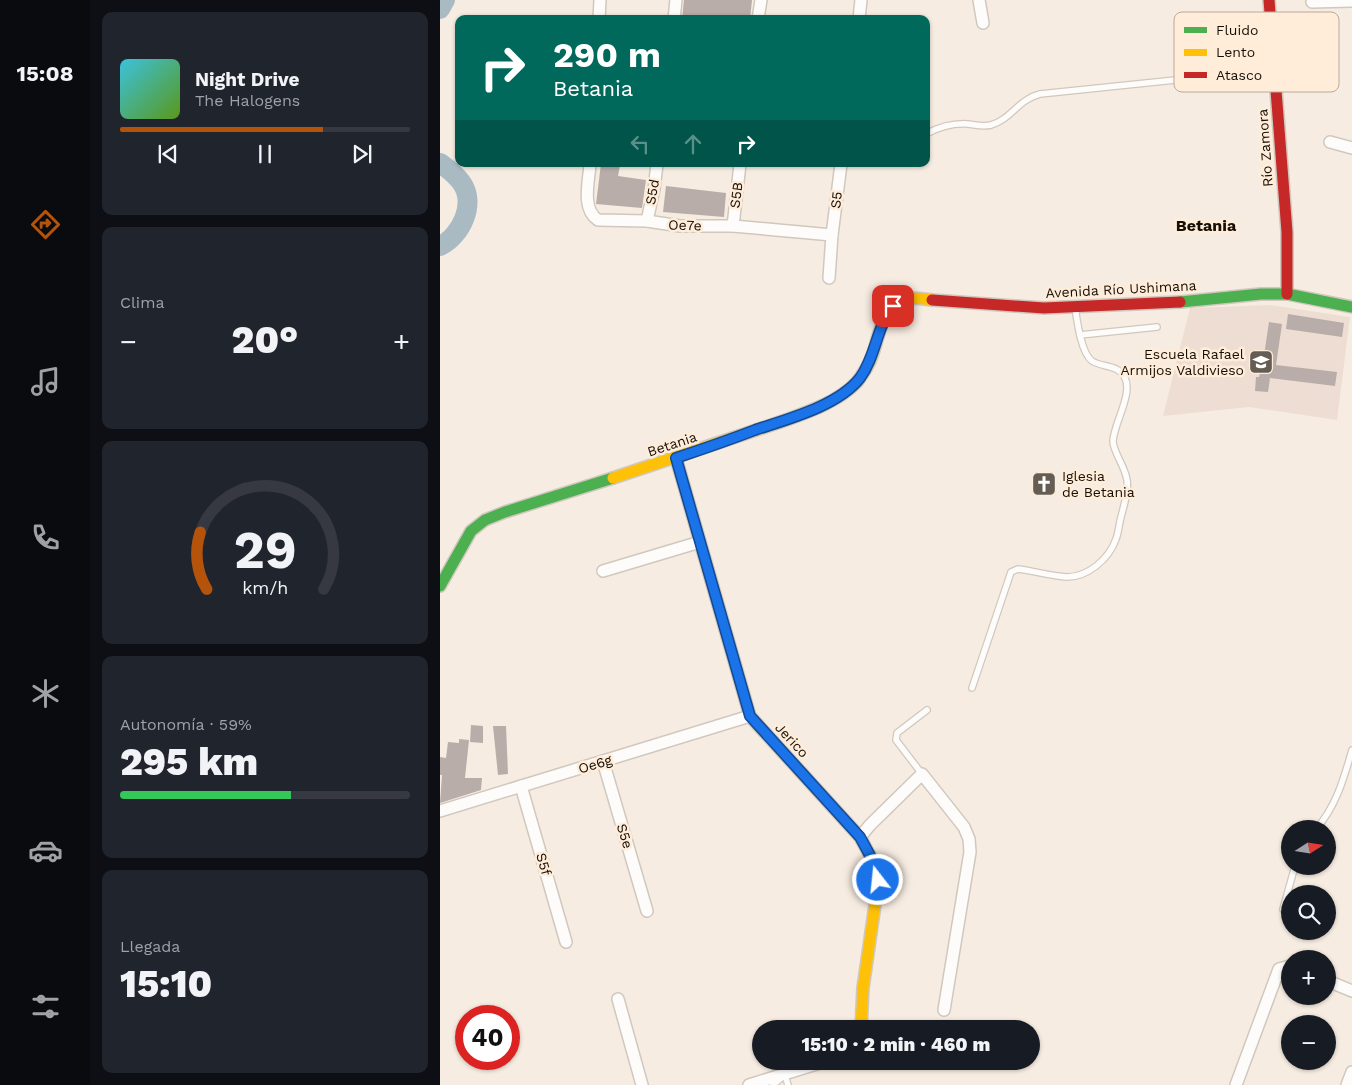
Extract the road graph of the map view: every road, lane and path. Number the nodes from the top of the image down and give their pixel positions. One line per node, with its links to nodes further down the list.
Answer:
1 (600, 0): 8 (street)
2 (676, 0): 9 (street)
3 (761, 0): 10 (street)
4 (861, 0): 11 (street)
5 (979, 0): 12 (street)
6 (1352, 1): 7 (street)
7 (1312, 2)
8 (599, 15)
9 (674, 15)
10 (759, 15)
11 (859, 15)
12 (983, 23)
13 (1174, 80): 15 (lane)
14 (1277, 92): 26 (street, Río Zamora)
15 (930, 132)
16 (1330, 142): 17 (street)
17 (1352, 148)
18 (590, 167): 22 (street, Oe7e)
19 (657, 167): 22 (street, S5d)
20 (740, 167): 23 (street, S5B)
21 (841, 167): 24 (street, S5)
22 (647, 221): 23 (street, Oe7e)
23 (733, 226): 24 (street, Oe7e)
24 (832, 235): 25 (street, S5)
25 (829, 278)
26 (1287, 294): 28 (street, Avenida Río Ushimana); 29 (street, Avenida Río Ushimana)
27 (893, 306): 28 (street, Avenida Río Ushimana); 32 (street, Betania)
28 (1075, 307): 31 (lane)
29 (1352, 307)
30 (1157, 327): 31 (lane)
31 (1080, 335): 36 (lane)
32 (676, 458): 33 (street, Jerico); 35 (street, Betania)
33 (700, 542): 34 (street); 38 (street, Jerico)
34 (603, 571)
35 (440, 586)
36 (972, 688)
37 (927, 710): 41 (lane)
38 (750, 716): 40 (street, Oe6g); 45 (street, Jerico)
39 (1352, 750): 44 (lane)
40 (603, 761): 42 (street, Oe6g); 46 (street, S5e)
41 (922, 774): 45 (street); 52 (street)
42 (521, 786): 43 (street, Oe6g); 47 (street, S5f)
43 (440, 811)
44 (1324, 820)
45 (860, 837): 53 (street, Jerico)
46 (647, 911)
47 (566, 942)
48 (1281, 968): 60 (street)
49 (1336, 984): 50 (street)
50 (1352, 991)
51 (618, 999): 57 (street)
52 (944, 1010)
53 (861, 1020)
54 (807, 1070): 56 (street)
55 (1352, 1072): 61 (street)
56 (786, 1080): 58 (street); 59 (lane)
57 (642, 1085)
58 (749, 1085)
59 (773, 1085)
60 (1236, 1085)
61 (1347, 1085)

